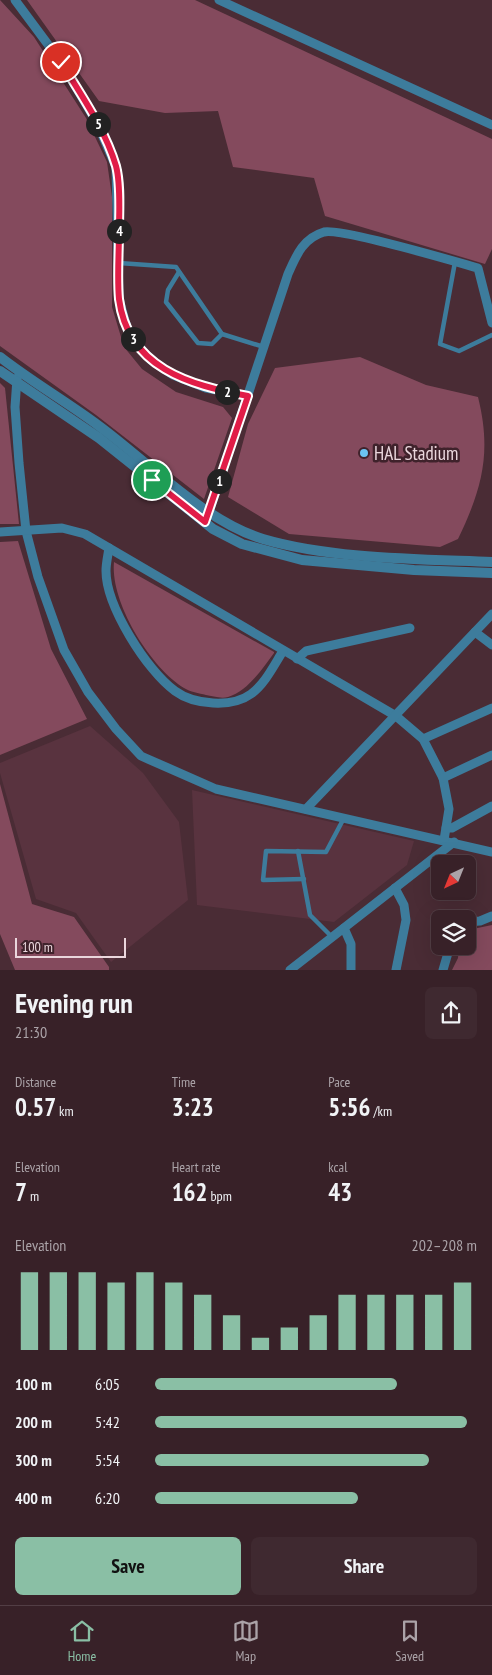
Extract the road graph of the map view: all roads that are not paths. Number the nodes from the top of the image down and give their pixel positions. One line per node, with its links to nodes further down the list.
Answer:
1 (15, 0): 5 (street)
2 (219, 0): 3 (street)
3 (492, 125)
4 (455, 262): 7 (street); 9 (lane); 10 (street)
5 (119, 263): 6 (lane); 15 (street)
6 (179, 272): 8 (lane); 8 (lane)
7 (492, 323)
8 (222, 334): 10 (lane)
9 (492, 335)
10 (264, 347): 15 (street)
11 (0, 357): 12 (street)
12 (18, 370): 14 (street); 16 (street)
13 (0, 371): 14 (street)
14 (16, 382): 17 (street); 18 (street)
15 (248, 396): 16 (street)
16 (209, 512): 17 (street); 21 (street)
17 (205, 522): 22 (street)
18 (26, 531): 19 (street); 20 (street); 35 (street)
19 (0, 532)
20 (109, 548): 27 (street); 27 (street)
21 (492, 562)
22 (492, 573)
23 (492, 614): 25 (street)
24 (410, 628): 28 (street)
25 (475, 632): 26 (street); 30 (street)
26 (492, 645)
27 (284, 651): 28 (street)
28 (297, 659): 30 (street)
29 (492, 708): 31 (street)
30 (396, 716): 31 (street); 35 (street)
31 (423, 739): 33 (street)
32 (492, 755): 33 (street)
33 (443, 778): 37 (street)
34 (492, 806): 37 (street)
35 (306, 809): 36 (street)
36 (344, 818): 38 (street); 40 (lane)
37 (446, 828): 38 (street)
38 (444, 840): 39 (street)
39 (454, 842): 41 (street); 43 (street)
40 (298, 851): 42 (lane); 42 (lane)
41 (492, 852)
42 (304, 879): 47 (lane)
43 (395, 888): 46 (street); 51 (street)
44 (492, 916): 45 (street)
45 (476, 921)
46 (344, 928): 47 (street); 50 (street)
47 (332, 937): 49 (street)
48 (447, 955): 52 (street)
49 (290, 970)
50 (351, 970)
51 (396, 970)
52 (443, 970)

